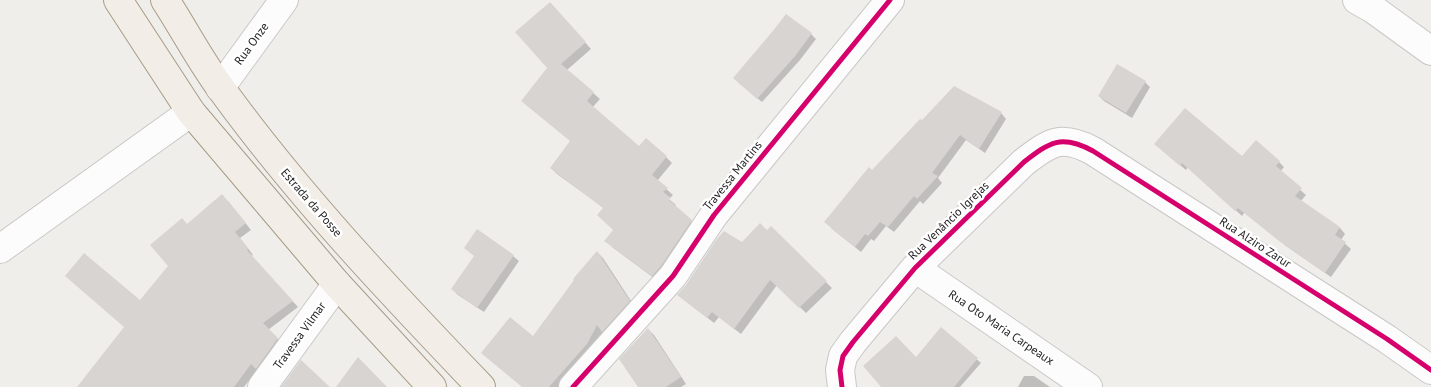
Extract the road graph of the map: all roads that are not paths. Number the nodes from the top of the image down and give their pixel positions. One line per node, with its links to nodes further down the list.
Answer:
1 (118, 0): 8 (main road)
2 (165, 0): 7 (main road, Estrada da Posse)
3 (284, 0): 7 (street, Rua Onze)
4 (890, 0): 17 (street, Travessa Martins)
5 (1357, 0): 6 (street)
6 (1431, 51)
7 (220, 88): 16 (main road, Estrada da Posse)
8 (191, 112): 10 (street); 12 (main road)
9 (1065, 141): 11 (street, Rua Venâncio Igrejas); 13 (street, Rua Alziro Zarur)
10 (0, 249)
11 (915, 268): 18 (street, Rua Venâncio Igrejas); 19 (street, Rua Oto Maria Carpeaux)
12 (337, 284): 14 (street, Travessa Vilmar); 15 (main road)
13 (1431, 370)
14 (262, 387)
15 (432, 387)
16 (481, 387)
17 (573, 387)
18 (842, 387)
19 (1088, 387)

